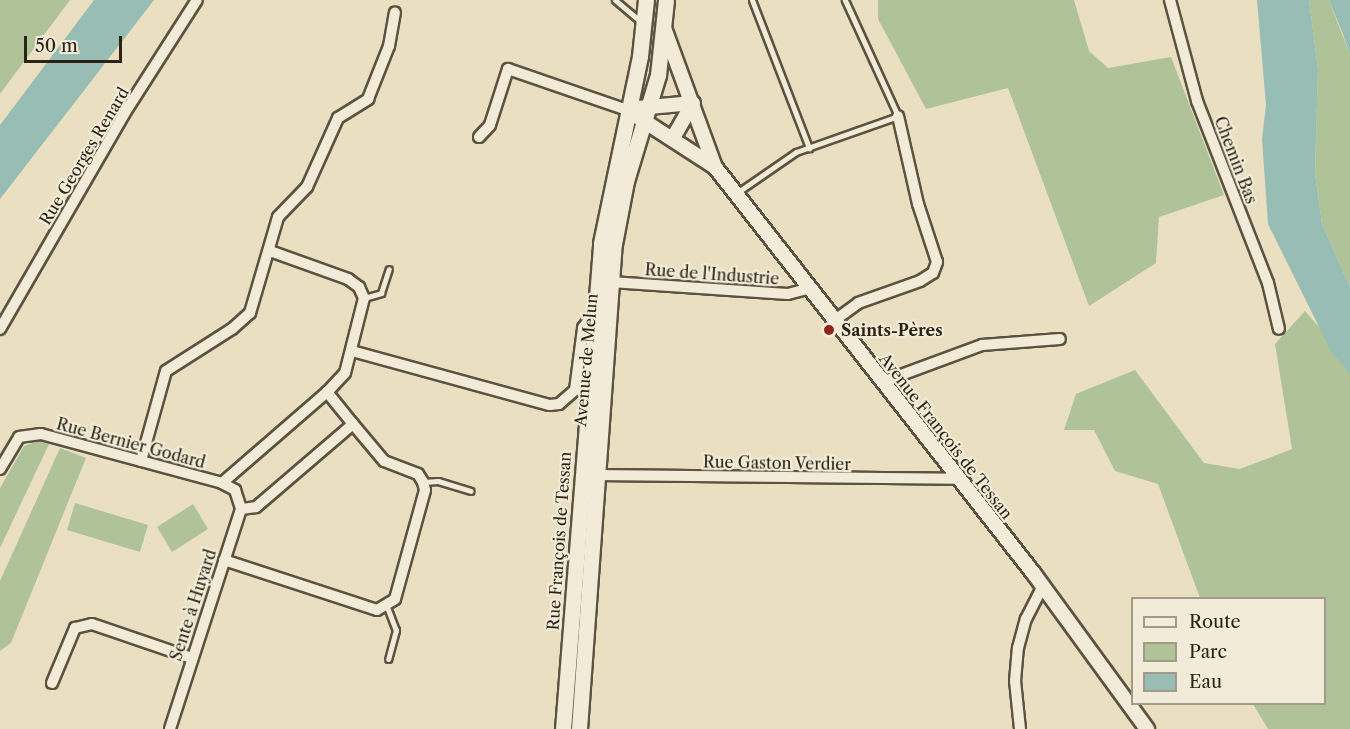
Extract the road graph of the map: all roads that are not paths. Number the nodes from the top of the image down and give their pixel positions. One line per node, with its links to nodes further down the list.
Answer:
1 (197, 0): 29 (street, Rue Georges Renard)
2 (615, 0): 9 (lane)
3 (646, 0): 9 (main road, Rue François de Tessan)
4 (666, 0): 10 (main road, Avenue de Melun)
5 (752, 0): 18 (lane)
6 (845, 0): 14 (lane)
7 (1170, 0): 28 (street, Chemin Bas)
8 (395, 13): 21 (street)
9 (644, 24): 13 (main road, Rue François de Tessan)
10 (664, 28): 11 (street); 12 (main road, Avenue de Melun)
11 (693, 103): 12 (street); 17 (street); 19 (street)
12 (651, 105): 13 (street); 15 (main road, Avenue de Melun)
13 (627, 110): 15 (street); 16 (street); 26 (main road, Rue François de Tessan)
14 (898, 116): 18 (lane); 27 (street)
15 (645, 123): 17 (street); 23 (main road, Avenue de Melun)
16 (479, 137)
17 (673, 138): 19 (street)
18 (809, 148): 20 (lane)
19 (716, 167): 20 (street, Avenue François de Tessan)
20 (736, 193): 24 (street, Avenue François de Tessan)
21 (270, 251): 25 (street); 35 (street)
22 (389, 269): 25 (lane)
23 (611, 282): 24 (street, Rue de l'Industrie); 37 (main road, Avenue de Melun)
24 (810, 288): 27 (street, Avenue François de Tessan)
25 (364, 298): 31 (street)
26 (594, 312): 31 (street); 50 (main road, Rue François de Tessan)
27 (835, 320): 32 (street, Avenue François de Tessan)
28 (1279, 329)
29 (0, 330)
30 (1060, 339): 32 (street)
31 (352, 351): 33 (street)
32 (882, 382): 38 (street, Avenue François de Tessan)
33 (327, 392): 34 (street); 40 (street)
34 (353, 424): 39 (street); 42 (street)
35 (141, 461): 36 (street, Rue Bernier Godard); 40 (street, Rue Bernier Godard)
36 (0, 469)
37 (596, 475): 38 (street, Rue Gaston Verdier); 51 (main road, Avenue de Melun)
38 (959, 479): 44 (street, Avenue François de Tessan)
39 (423, 482): 41 (lane); 45 (street)
40 (222, 483): 42 (street, Rue Bernier Godard)
41 (471, 491)
42 (242, 509): 43 (street, Sente à Huyard)
43 (224, 560): 45 (street); 46 (street, Sente à Huyard)
44 (1042, 587): 52 (street); 53 (street, Avenue François de Tessan)
45 (387, 607): 47 (lane)
46 (192, 658): 48 (street); 49 (street, Sente à Huyard)
47 (388, 658)
48 (52, 683)
49 (170, 729)
50 (563, 729)
51 (579, 729)
52 (1020, 729)
53 (1147, 729)

